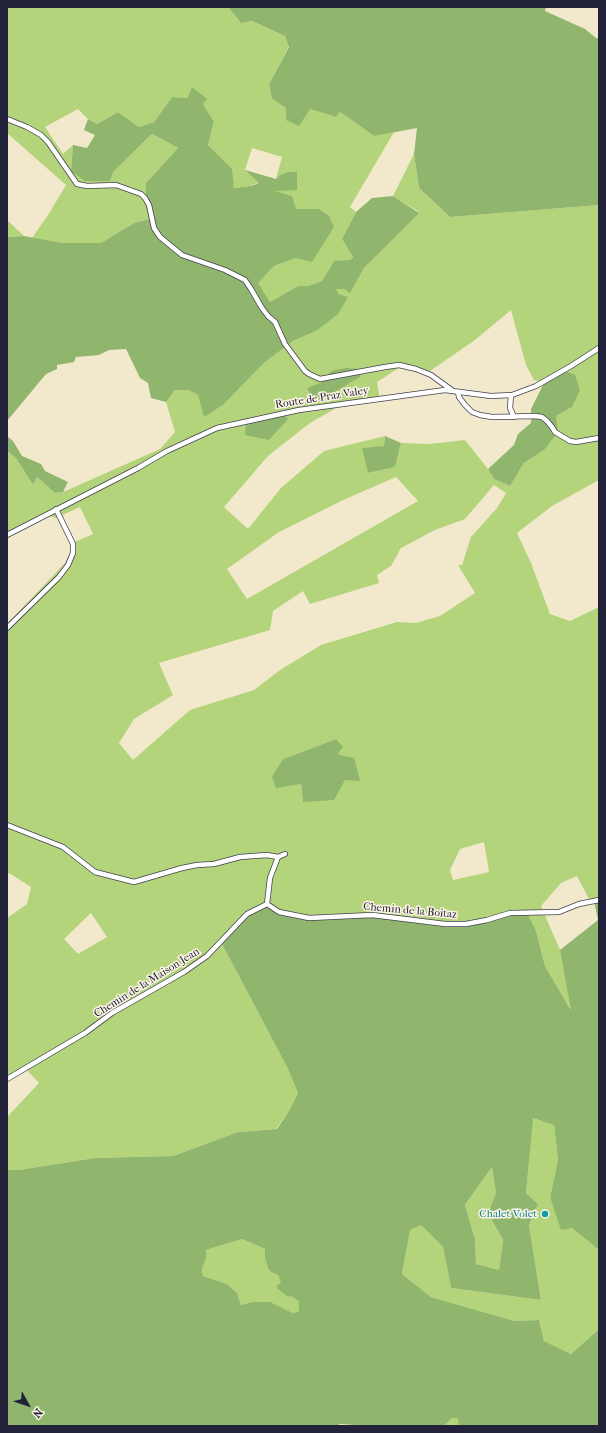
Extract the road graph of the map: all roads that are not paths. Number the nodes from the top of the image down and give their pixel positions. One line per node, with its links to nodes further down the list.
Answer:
1 (7, 119): 3 (street)
2 (599, 348): 4 (street, Route de Praz Valey)
3 (457, 392): 4 (street, Route de Praz Valey); 5 (street); 7 (street, Route de Praz Valey)
4 (511, 395): 5 (street)
5 (514, 416): 6 (street)
6 (599, 438)
7 (56, 509): 8 (street, Route de Praz Valey); 9 (street)
8 (7, 535)
9 (7, 628)
10 (7, 825): 12 (street)
11 (285, 854): 12 (street)
12 (278, 857): 14 (street)
13 (599, 900): 14 (street, Chemin de la Boitaz)
14 (267, 904): 15 (street, Chemin de la Maison Jean)
15 (7, 1079)

